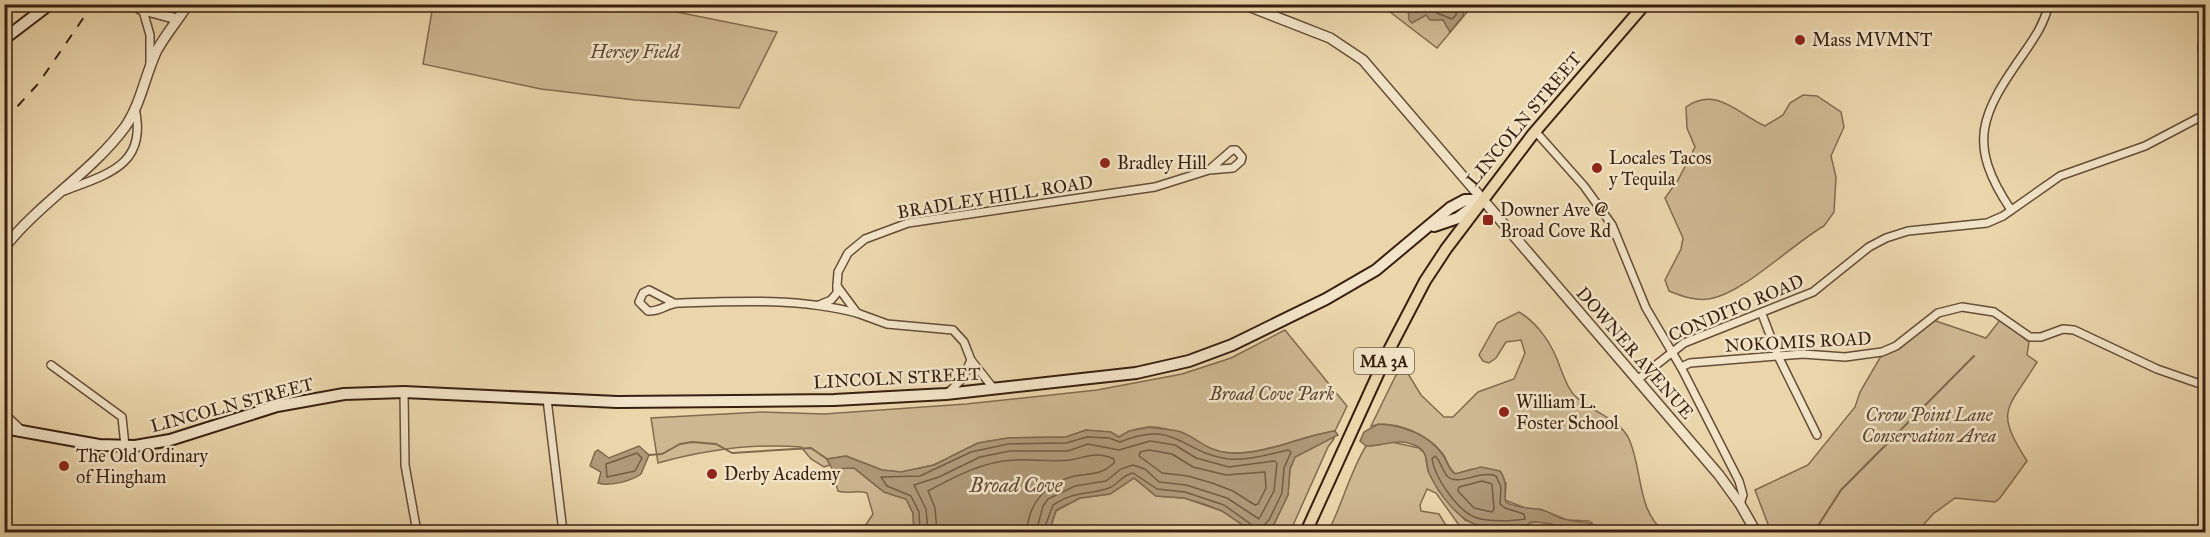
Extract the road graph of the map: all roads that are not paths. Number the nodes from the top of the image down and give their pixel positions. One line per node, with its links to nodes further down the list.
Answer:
1 (50, 4): 9 (main road)
2 (188, 4): 8 (street)
3 (1243, 4): 17 (street, DOWNER AVENUE)
4 (1646, 4): 14 (main road, LINCOLN STREET / MA 3A)
5 (2049, 4): 18 (street)
6 (140, 7): 8 (street); 10 (street)
7 (2205, 12): 11 (street)
8 (177, 19): 10 (street)
9 (4, 39)
10 (150, 69): 12 (street)
11 (2205, 70)
12 (135, 108): 16 (street); 16 (street)
13 (2205, 114): 18 (street, CONDITO ROAD)
14 (1536, 132): 17 (main road, LINCOLN STREET / MA 3A); 25 (street)
15 (1209, 170): 20 (street, BRADLEY HILL ROAD)
16 (58, 194): 19 (street)
17 (1480, 200): 30 (street, DOWNER AVENUE); 32 (main road, LINCOLN STREET); 44 (main road, MA 3A)
18 (2011, 210): 24 (street, CONDITO ROAD)
19 (4, 248)
20 (837, 286): 22 (street); 23 (street)
21 (674, 303): 21 (street); 22 (street)
22 (816, 305): 23 (street)
23 (857, 313): 27 (street)
24 (1762, 314): 25 (street, CONDITO ROAD); 26 (street)
25 (1671, 351): 29 (street); 30 (street, CONDITO ROAD)
26 (1778, 356): 29 (street, NOKOMIS ROAD); 31 (street, NOKOMIS ROAD); 39 (street)
27 (971, 360): 32 (street); 34 (street)
28 (51, 365): 40 (street)
29 (1681, 367): 41 (street)
30 (1637, 380): 41 (street, DOWNER AVENUE)
31 (2205, 386)
32 (994, 389): 34 (main road, LINCOLN STREET)
33 (404, 392): 35 (main road, LINCOLN STREET); 40 (main road, LINCOLN STREET); 42 (street)
34 (946, 394): 35 (main road, LINCOLN STREET)
35 (547, 399): 43 (street)
36 (4, 415): 38 (street)
37 (4, 428): 38 (main road, LINCOLN STREET)
38 (20, 430): 40 (main road, LINCOLN STREET)
39 (1817, 435)
40 (125, 446)
41 (1740, 504): 45 (street, DOWNER AVENUE)
42 (417, 532)
43 (562, 532)
44 (1306, 532)
45 (1756, 532)

